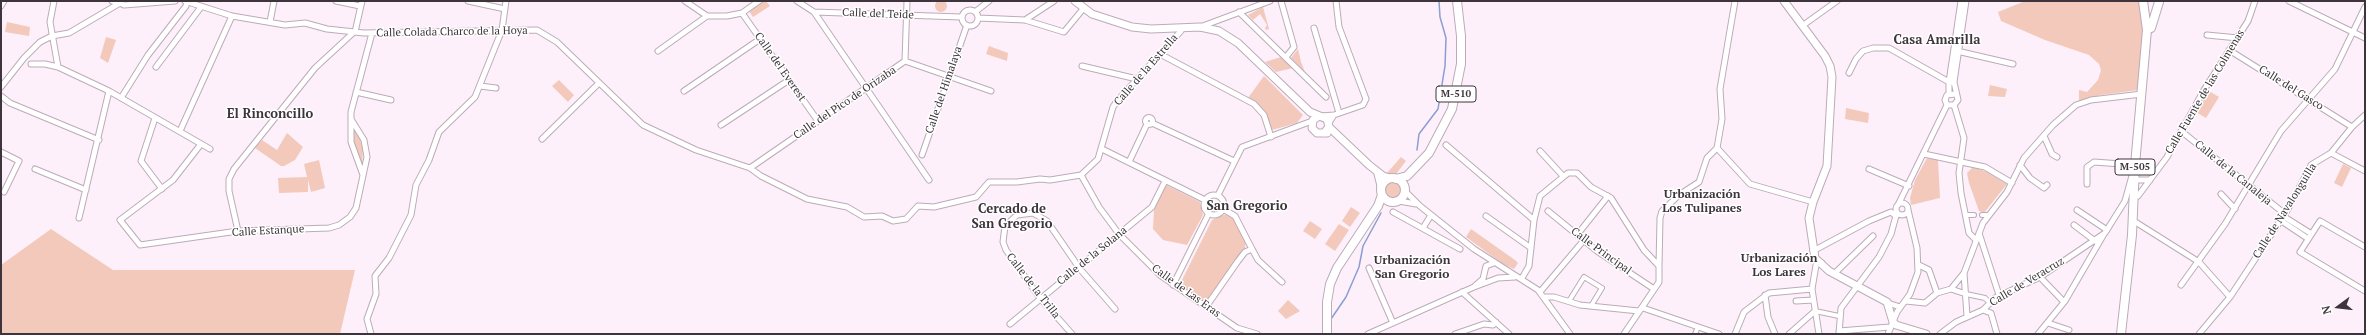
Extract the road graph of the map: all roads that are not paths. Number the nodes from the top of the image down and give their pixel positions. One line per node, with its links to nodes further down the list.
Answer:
1 (4, 1): 32 (street)
2 (54, 1): 62 (street)
3 (112, 1): 30 (street)
4 (175, 1): 30 (street)
5 (187, 1): 33 (street, Calle Colada Charco de la Hoya); 95 (street)
6 (274, 1): 50 (street)
7 (336, 1): 31 (street)
8 (468, 1): 36 (street)
9 (506, 1): 36 (street)
10 (685, 1): 44 (street)
11 (759, 1): 41 (street)
12 (797, 1): 37 (street)
13 (907, 1): 42 (street)
14 (989, 1): 39 (street)
15 (1054, 1): 47 (street)
16 (1075, 1): 35 (main road)
17 (1270, 1): 40 (street)
18 (1281, 1): 70 (street)
19 (1336, 1): 100 (street)
20 (1457, 1): 142 (main road, M-510)
21 (1735, 1): 121 (street)
22 (1784, 1): 52 (main road)
23 (1837, 1): 52 (street)
24 (1961, 1): 68 (street)
25 (1966, 1): 68 (street)
26 (2144, 1): 29 (main road, M-505); 92 (main road, M-505)
27 (2255, 1): 63 (street, Calle Fuente de las Colmenas)
28 (2289, 1): 59 (street)
29 (2159, 2): 148 (main road, M-505)
30 (120, 3): 62 (street)
31 (361, 4): 58 (street)
32 (1, 6)
33 (201, 7): 43 (street, Calle Colada Charco de la Hoya); 76 (street)
34 (2365, 7): 59 (street)
35 (1083, 8): 47 (street); 54 (main road)
36 (505, 9): 56 (street)
37 (814, 12): 38 (street, Calle del Teide); 49 (street)
38 (825, 12): 42 (street, Calle del Teide); 49 (street)
39 (975, 12): 45 (street); 46 (street)
40 (1239, 12): 48 (street); 70 (street)
41 (742, 13): 44 (street); 65 (street, Calle del Everest)
42 (906, 15): 45 (street, Calle del Teide); 71 (street)
43 (232, 16): 50 (street, Calle Colada Charco de la Hoya); 111 (street)
44 (707, 16): 67 (street)
45 (961, 18): 51 (street)
46 (978, 18): 47 (street); 51 (street)
47 (1025, 20)
48 (1217, 20): 53 (street); 57 (street)
49 (821, 21): 86 (street)
50 (270, 22): 58 (street, Calle Colada Charco de la Hoya)
51 (967, 25): 78 (street, Calle del Himalaya)
52 (1802, 26): 168 (main road)
53 (1200, 27): 54 (main road); 57 (main road)
54 (1181, 28): 69 (street, Calle de la Estrella)
55 (1314, 28): 100 (street)
56 (502, 30): 60 (street, Calle Colada Charco de la Hoya); 82 (street, Calle Colada Charco de la Hoya); 83 (street)
57 (1216, 30): 103 (main road)
58 (354, 32): 60 (street, Calle Colada Charco de la Hoya); 189 (street)
59 (2353, 32): 64 (street); 96 (street)
60 (372, 33): 90 (street)
61 (2207, 35): 63 (street)
62 (52, 36): 74 (street); 84 (street)
63 (2238, 38): 66 (street, Calle Fuente de las Colmenas)
64 (2365, 38)
65 (760, 39): 80 (street, Calle del Everest); 88 (street)
66 (2230, 50): 96 (street, Calle del Gasco); 112 (street, Calle Fuente de las Colmenas)
67 (658, 51)
68 (1957, 51): 73 (street); 81 (street)
69 (1160, 54): 79 (street, Calle de la Estrella); 115 (street)
70 (1286, 57): 94 (street)
71 (905, 62): 78 (street, Calle del Pico de Orizaba); 86 (street, Calle del Pico de Orizaba)
72 (31, 64): 74 (street)
73 (2013, 64)
74 (58, 66): 87 (street)
75 (1082, 66): 79 (street)
76 (156, 67)
77 (1849, 73): 81 (street)
78 (949, 77): 89 (street, Calle del Pico de Orizaba); 128 (street, Calle del Himalaya)
79 (1137, 78): 122 (street, Calle de la Estrella)
80 (789, 80): 105 (street, Calle del Everest); 106 (street)
81 (1951, 82): 91 (street)
82 (599, 83): 117 (street); 137 (street, Calle Colada Charco de la Hoya)
83 (480, 86): 85 (street); 267 (street)
84 (1, 87)
85 (496, 88)
86 (866, 88): 105 (street, Calle del Pico de Orizaba); 129 (street)
87 (109, 91): 95 (street); 118 (street)
88 (684, 91)
89 (991, 91)
90 (356, 92): 97 (street); 104 (street)
91 (1952, 94): 98 (street); 99 (street)
92 (2142, 94): 114 (street); 136 (main road, M-505)
93 (1, 96): 118 (street)
94 (1326, 97)
95 (121, 98): 102 (street)
96 (2308, 99): 109 (street, Calle del Gasco); 154 (street)
97 (390, 100)
98 (1947, 105): 99 (street); 127 (street)
99 (1954, 105): 131 (street)
100 (1337, 114): 103 (street); 107 (street)
101 (2365, 115): 109 (street, Calle de Navalonguilla)
102 (155, 118): 111 (street); 157 (street)
103 (1316, 118): 107 (main road); 108 (street); 110 (main road)
104 (351, 119): 144 (street); 144 (street, Calle Estanque)
105 (818, 121): 137 (street, Calle del Pico de Orizaba)
106 (722, 125)
107 (1329, 125): 113 (main road); 116 (main road)
108 (1300, 127): 110 (street); 115 (street)
109 (2352, 127): 126 (street, Calle de Navalonguilla)
110 (1313, 130): 113 (main road)
111 (180, 131): 119 (street)
112 (2181, 131): 149 (street, Calle Fuente de las Colmenas); 154 (street, Calle de la Canaleja)
113 (1324, 133): 116 (main road)
114 (2044, 136): 130 (street); 135 (street)
115 (1271, 137): 132 (street)
116 (1338, 138): 140 (main road)
117 (542, 139)
118 (99, 140): 159 (street)
119 (201, 144): 123 (street); 157 (street)
120 (1446, 145): 185 (street)
121 (1717, 148): 168 (street); 212 (street)
122 (1102, 149): 133 (street); 143 (street, Calle de la Estrella)
123 (210, 150)
124 (1540, 151): 145 (street)
125 (1, 152): 160 (street)
126 (2331, 153): 141 (street); 183 (street, Calle de Navalonguilla)
127 (1924, 154): 131 (street); 156 (street)
128 (922, 155): 129 (street); 134 (street, Calle del Himalaya)
129 (914, 157): 134 (street)
130 (2057, 157)
131 (1960, 160): 151 (street); 180 (street)
132 (1234, 161): 133 (street); 162 (street)
133 (1129, 162): 150 (street)
134 (918, 164): 147 (street)
135 (2020, 165): 151 (street); 153 (street)
136 (2135, 165): 152 (street); 190 (street, Calle de Veracruz); 286 (main road, M-505)
137 (750, 168): 143 (street, Calle Colada Charco de la Hoya)
138 (35, 169): 159 (street)
139 (1870, 169): 156 (street)
140 (1375, 170): 146 (main road); 155 (main road)
141 (2365, 171)
142 (1410, 173): 146 (main road, M-510); 158 (main road, M-510)
143 (1081, 175): 193 (street, Calle de Las Eras)
144 (363, 176): 189 (street, Calle Estanque)
145 (1563, 176): 164 (street); 185 (street)
146 (1393, 179): 155 (main road, M-510); 158 (main road)
147 (929, 180)
148 (2138, 180): 149 (street); 165 (main road, M-505)
149 (2150, 180): 165 (street, Calle Fuente de las Colmenas)
150 (1165, 181): 166 (street); 193 (street, Calle de la Solana)
151 (2012, 183): 192 (street)
152 (2087, 184)
153 (2047, 185)
154 (2249, 185): 172 (street); 183 (street, Calle de la Canaleja)
155 (1382, 186): 163 (main road, M-510)
156 (1909, 186): 170 (street); 175 (street)
157 (162, 189): 189 (street, Calle Estanque)
158 (1405, 189): 167 (main road, M-510); 169 (street)
159 (86, 190): 184 (street)
160 (4, 192)
161 (2221, 194): 172 (street)
162 (1218, 195): 166 (street); 171 (street)
163 (1382, 195): 167 (main road); 177 (main road, M-510)
164 (1608, 196): 194 (street); 212 (street)
165 (2138, 196): 186 (main road, M-505)
166 (1205, 200): 178 (street)
167 (1395, 202): 169 (street); 177 (main road, M-510)
168 (1812, 202): 206 (main road)
169 (1420, 206): 179 (street)
170 (1907, 208): 175 (street); 175 (street); 210 (street)
171 (1223, 209): 178 (street); 203 (street)
172 (2235, 209): 207 (street)
173 (2077, 210): 190 (street)
174 (1548, 211): 194 (street, Calle Principal)
175 (1896, 211): 206 (street); 223 (street)
176 (1393, 212): 188 (street)
177 (1374, 213): 265 (main road, M-510)
178 (1209, 214): 224 (street)
179 (1431, 215): 188 (street); 205 (street)
180 (1966, 215): 181 (street); 191 (street)
181 (1974, 215)
182 (1486, 216): 202 (street)
183 (2283, 217): 196 (street, Calle de la Canaleja); 237 (street, Calle de Navalonguilla)
184 (79, 218)
185 (1534, 220): 202 (street)
186 (2137, 223): 207 (street); 287 (main road, M-505)
187 (2074, 225): 199 (street)
188 (1423, 228): 204 (street)
189 (238, 231)
190 (2106, 231): 199 (street, Calle de Veracruz); 200 (street, Calle de Veracruz)
191 (1969, 233): 192 (street); 198 (street)
192 (1979, 233): 198 (street); 236 (street)
193 (1119, 234): 213 (street, Calle de la Solana); 224 (street, Calle de Las Eras)
194 (1577, 235): 197 (street, Calle Principal)
195 (1873, 236): 215 (street)
196 (2309, 236): 201 (street); 230 (street)
197 (1584, 240): 227 (street, Calle Principal); 232 (street)
198 (1976, 240): 216 (street)
199 (2094, 240): 200 (street); 218 (street, Calle de Veracruz)
200 (2098, 245): 245 (street, Calle de Veracruz)
201 (2365, 247)
202 (1531, 248): 219 (street)
203 (1252, 249): 222 (street); 248 (street)
204 (1460, 249)
205 (1474, 249): 209 (street); 211 (street)
206 (1814, 251): 208 (main road); 215 (main road)
207 (2199, 262): 225 (street); 237 (street)
208 (1818, 263): 215 (street); 220 (main road); 228 (street)
209 (1496, 265): 211 (street); 219 (street); 221 (street)
210 (1919, 265): 233 (street); 242 (street)
211 (1486, 266): 217 (street)
212 (1659, 266): 227 (street)
213 (1078, 268): 238 (street, Calle de la Solana); 238 (street, Calle de la Trilla); 250 (street, Calle de la Trilla)
214 (1369, 268): 258 (street)
215 (1833, 270): 220 (main road)
216 (1964, 273): 229 (street); 234 (street)
217 (1484, 274): 221 (street); 226 (street)
218 (2040, 277): 236 (street, Calle de Veracruz); 245 (street)
219 (1522, 278): 221 (street); 232 (street)
220 (1845, 278): 223 (main road)
221 (1495, 279): 226 (street)
222 (1282, 282)
223 (1857, 284): 246 (main road); 255 (street)
224 (1173, 285): 248 (street, Calle de Las Eras)
225 (2181, 285)
226 (1474, 287): 231 (street)
227 (1654, 289): 251 (street)
228 (1812, 289): 235 (street); 241 (street)
229 (1951, 289): 233 (street); 234 (street)
230 (2365, 291)
231 (1462, 292): 254 (street); 258 (street)
232 (1540, 292): 239 (street)
233 (1937, 293): 242 (street)
234 (1966, 294): 244 (street); 256 (street)
235 (1765, 295): 277 (street); 278 (street)
236 (1999, 295): 244 (street, Calle de Veracruz)
237 (2230, 297): 288 (street, Calle de Navalonguilla)
238 (1040, 298): 260 (street, Calle de la Solana); 268 (street, Calle de la Trilla)
239 (1545, 299): 243 (street); 273 (street)
240 (1796, 300): 241 (street)
241 (1813, 300): 253 (street)
242 (1906, 301): 249 (street)
243 (1569, 302): 247 (street); 247 (street)
244 (1989, 302): 252 (street, Calle de Veracruz)
245 (2064, 302): 259 (street, Calle de Veracruz)
246 (1888, 303): 249 (street); 262 (main road)
247 (1591, 306): 251 (street)
248 (1206, 307): 269 (street, Calle de Las Eras)
249 (1900, 307): 262 (street)
250 (1115, 309)
251 (1641, 309): 263 (street); 274 (street)
252 (1983, 310): 256 (street, Calle de Veracruz); 284 (street)
253 (1816, 311): 255 (street); 279 (street); 280 (street)
254 (1488, 316): 257 (street); 261 (street)
255 (1839, 316): 266 (street)
256 (1967, 316): 283 (street, Calle de Veracruz)
257 (1496, 322): 261 (street); 272 (street)
258 (1393, 323): 270 (street)
259 (2048, 323): 264 (street); 285 (street, Calle de Veracruz)
260 (1010, 324)
261 (1484, 324): 271 (street)
262 (1892, 324): 266 (street); 281 (street); 282 (main road)
263 (1698, 327): 275 (street); 276 (street)
264 (2069, 330)
265 (1327, 333)
266 (1839, 333)
267 (371, 334)
268 (1072, 334)
269 (1257, 334)
270 (1368, 334)
271 (1455, 334)
272 (1509, 334)
273 (1570, 334)
274 (1624, 334)
275 (1694, 334)
276 (1719, 334)
277 (1735, 334)
278 (1775, 334)
279 (1790, 334)
280 (1819, 334)
281 (1888, 334)
282 (1926, 334)
283 (1940, 334)
284 (1997, 334)
285 (2038, 334)
286 (2121, 334)
287 (2125, 334)
288 (2199, 334)

